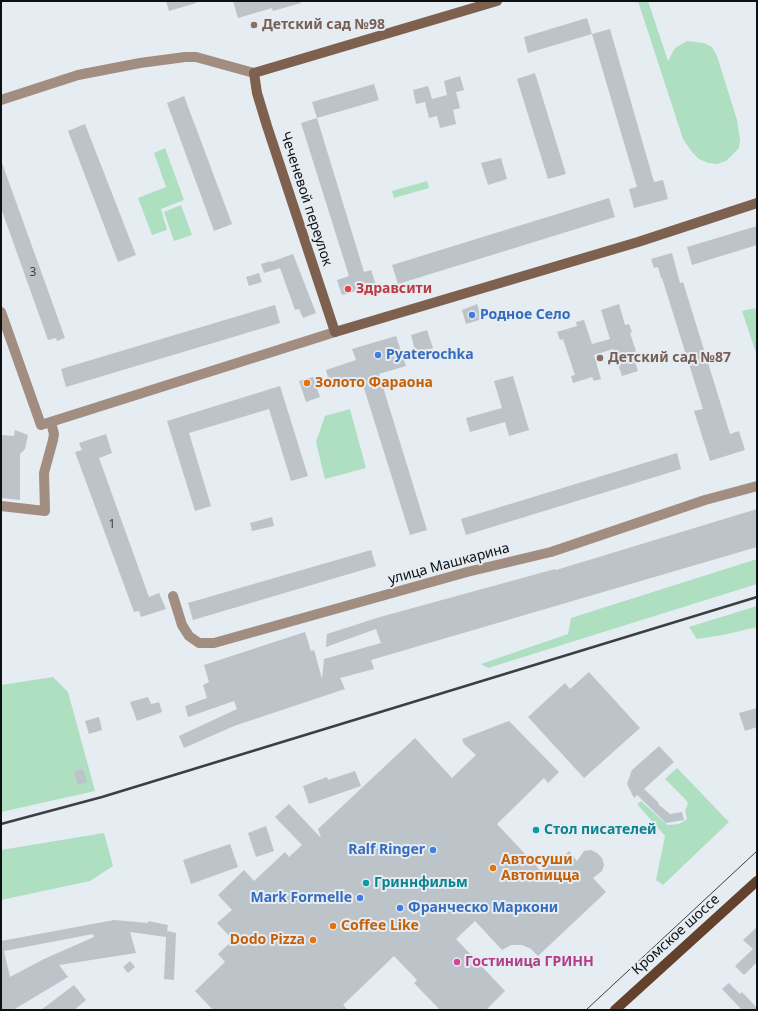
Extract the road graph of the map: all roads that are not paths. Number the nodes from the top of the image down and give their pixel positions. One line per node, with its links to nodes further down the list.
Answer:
1 (497, 1): 2 (street)
2 (254, 74): 3 (street); 6 (street, Чеченевой переулок)
3 (1, 100)
4 (757, 203): 6 (street)
5 (1, 312): 7 (street)
6 (335, 332): 7 (street)
7 (51, 422): 9 (street)
8 (757, 486): 10 (street, улица Машкарина)
9 (1, 506)
10 (173, 596)
11 (757, 881): 12 (main road, Кромское шоссе)
12 (615, 1010)

